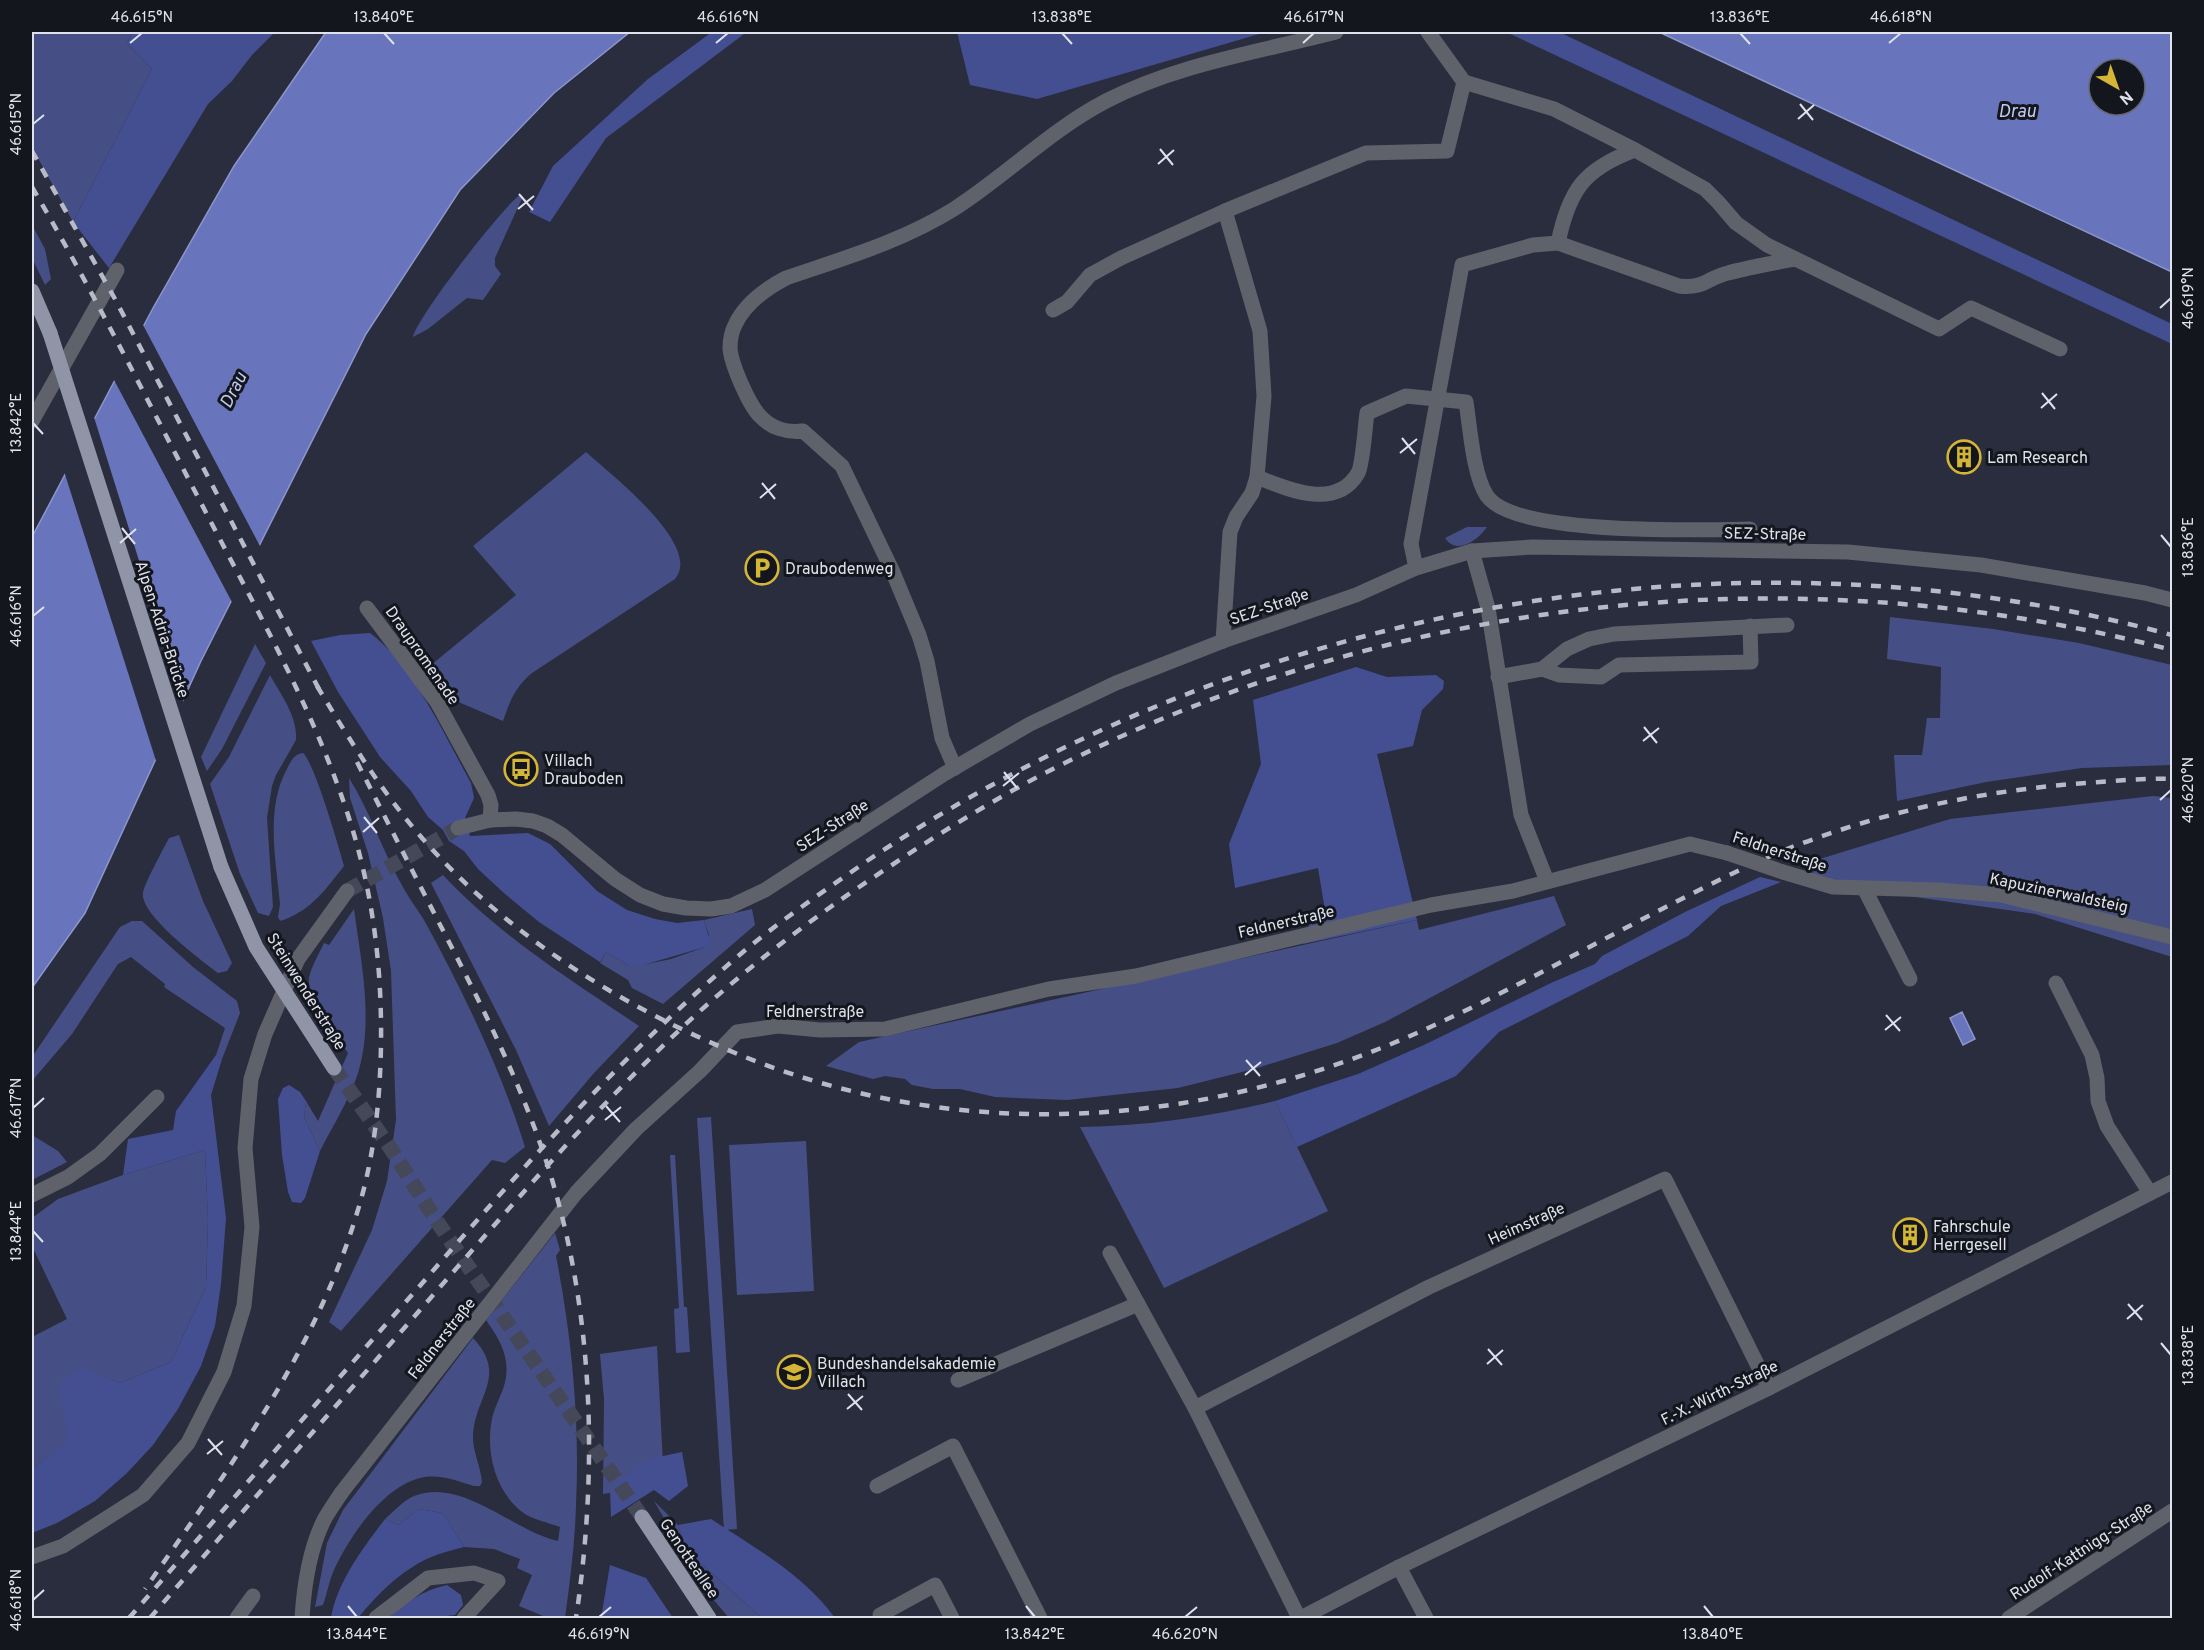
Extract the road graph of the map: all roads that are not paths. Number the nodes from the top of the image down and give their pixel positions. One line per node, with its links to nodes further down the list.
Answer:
1 (1336, 32): 25 (street)
2 (1428, 32): 3 (street)
3 (1464, 82): 4 (street); 5 (street)
4 (1635, 150): 6 (street); 7 (street)
5 (1225, 212): 10 (street); 14 (street)
6 (1558, 243): 7 (street); 12 (street)
7 (1795, 259): 11 (street)
8 (117, 270): 13 (street)
9 (32, 291): 28 (main road, Alpen-Adria-Brücke, bridge)
10 (1053, 310)
11 (2060, 349)
12 (1438, 399): 14 (street); 15 (street); 17 (street)
13 (32, 421)
14 (1257, 477): 22 (street)
15 (1750, 529)
16 (1472, 551): 17 (street, SEZ-Straße); 18 (street, SEZ-Straße); 24 (street)
17 (1416, 568): 22 (street, SEZ-Straße)
18 (2172, 600)
19 (367, 608): 26 (street, Draupromenade)
20 (1787, 625): 21 (street)
21 (1750, 626): 23 (street); 23 (street)
22 (1223, 641): 25 (street, SEZ-Straße)
23 (1542, 669): 24 (street)
24 (1498, 677): 29 (street)
25 (955, 768): 26 (street, SEZ-Straße)
26 (490, 820): 27 (street, SEZ-Straße)
27 (459, 828)
28 (221, 867): 35 (main road, Steinwenderstraße)
29 (1546, 881): 30 (street, Feldnerstraße, bridge); 53 (street, Feldnerstraße)
30 (1864, 888): 32 (street, Kapuzinerwaldsteig); 33 (street)
31 (347, 891): 35 (street)
32 (2172, 937)
33 (1910, 979)
34 (2056, 983): 39 (street)
35 (284, 991): 36 (main road, Steinwenderstraße); 49 (street)
36 (334, 1068)
37 (157, 1097): 40 (street)
38 (2172, 1182): 39 (street, F.-X.-Wirth-Straße)
39 (2150, 1194): 44 (street, F.-X.-Wirth-Straße)
40 (32, 1195)
41 (1110, 1253): 42 (street)
42 (1138, 1304): 43 (street); 45 (street)
43 (958, 1380)
44 (1769, 1388): 45 (street, Heimstraße); 50 (street, F.-X.-Wirth-Straße)
45 (1195, 1408): 60 (street)
46 (877, 1486): 59 (street)
47 (2172, 1511): 62 (street, Rudolf-Kattnigg-Straße)
48 (642, 1517): 56 (main road, Genotteallee)
49 (32, 1557)
50 (1399, 1567): 60 (street, F.-X.-Wirth-Straße); 61 (street)
51 (253, 1596): 52 (street)
52 (237, 1618)
53 (302, 1618)
54 (376, 1618): 55 (street)
55 (464, 1618)
56 (710, 1618)
57 (882, 1618): 58 (street)
58 (952, 1618)
59 (1040, 1618)
60 (1300, 1618)
61 (1426, 1618)
62 (2008, 1618)

